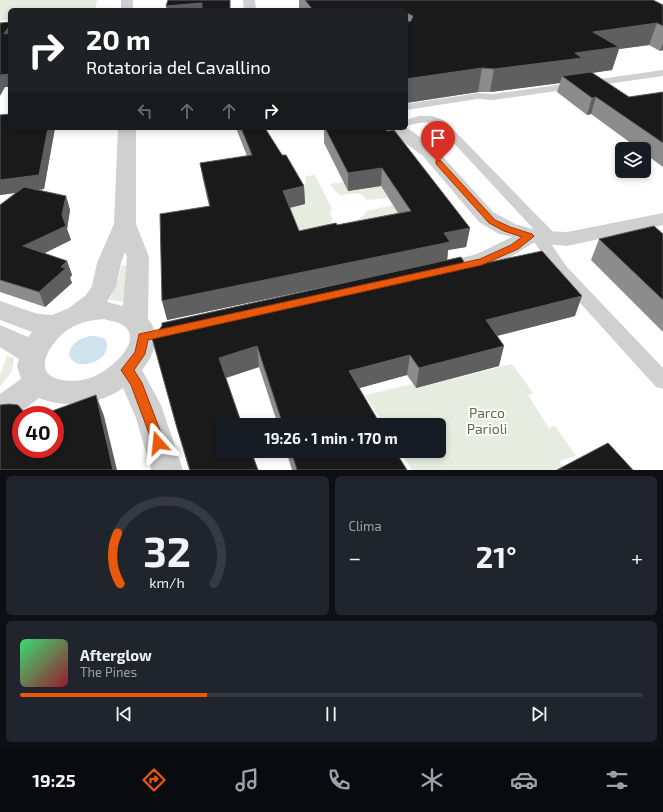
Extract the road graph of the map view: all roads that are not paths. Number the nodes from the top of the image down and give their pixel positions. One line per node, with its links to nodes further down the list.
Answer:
1 (663, 73): 2 (lane)
2 (408, 106)
3 (408, 123): 8 (lane)
4 (127, 130): 7 (street)
5 (399, 130): 8 (street)
6 (663, 219): 8 (street)
7 (125, 224): 11 (street); 12 (street)
8 (540, 238): 9 (street); 16 (lane)
9 (414, 277)
10 (0, 310): 11 (street)
11 (67, 320): 12 (street); 14 (street)
12 (148, 330): 15 (street)
13 (0, 335): 14 (street)
14 (32, 354): 17 (street)
15 (127, 370): 17 (street); 19 (street)
16 (663, 381)
17 (38, 383): 18 (street)
18 (0, 410)
19 (166, 470)

